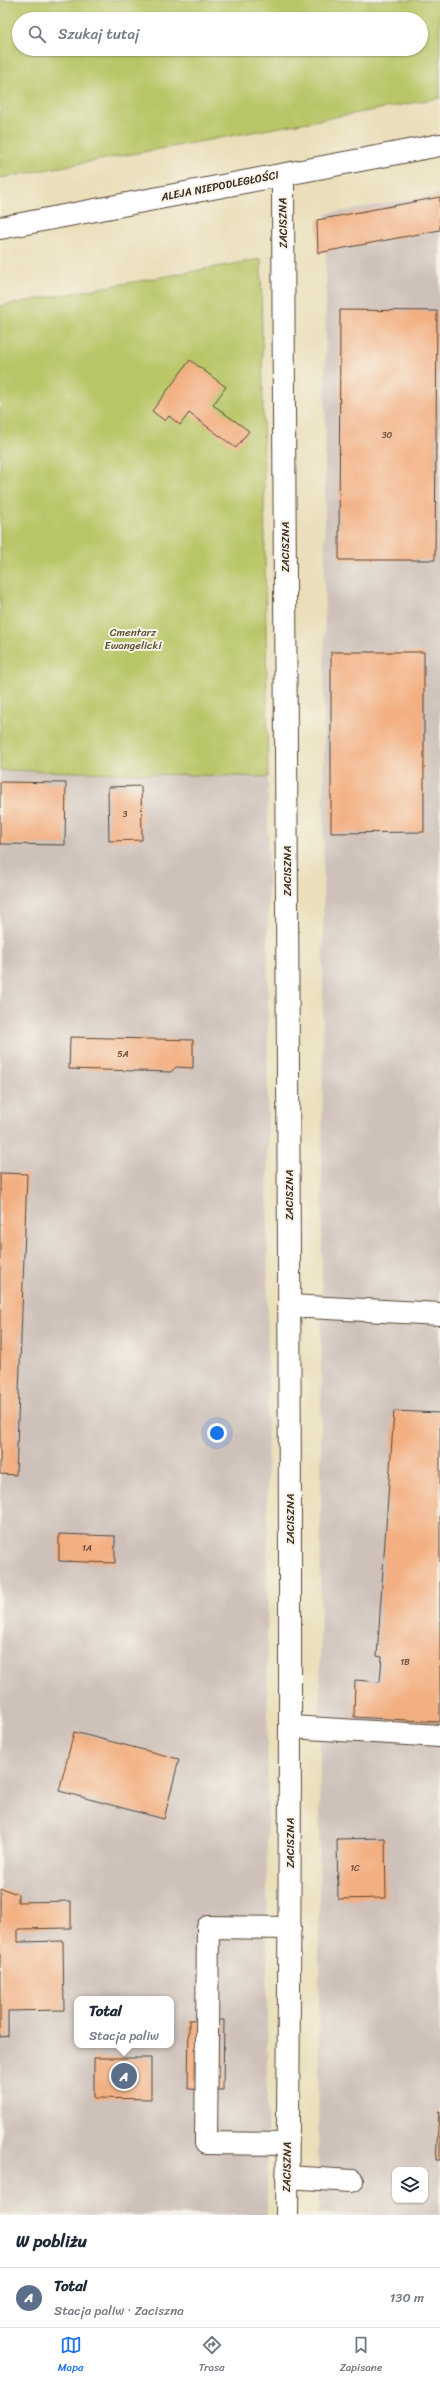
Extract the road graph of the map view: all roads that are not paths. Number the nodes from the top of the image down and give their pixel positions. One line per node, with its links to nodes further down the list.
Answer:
1 (440, 145): 2 (street, ALEJA NIEPODLEGŁOŚCI)
2 (282, 175): 3 (street, ALEJA NIEPODLEGŁOŚCI); 4 (street, ZACISZNA)
3 (0, 228)
4 (290, 1306): 5 (street); 6 (street, ZACISZNA)
5 (440, 1314)
6 (291, 1726): 7 (street); 8 (street, ZACISZNA)
7 (440, 1736)
8 (290, 1928): 9 (street, ZACISZNA); 9 (street)
9 (287, 2144): 10 (street, ZACISZNA)
10 (287, 2177): 11 (street); 12 (street, ZACISZNA)
11 (352, 2181)
12 (286, 2215)

